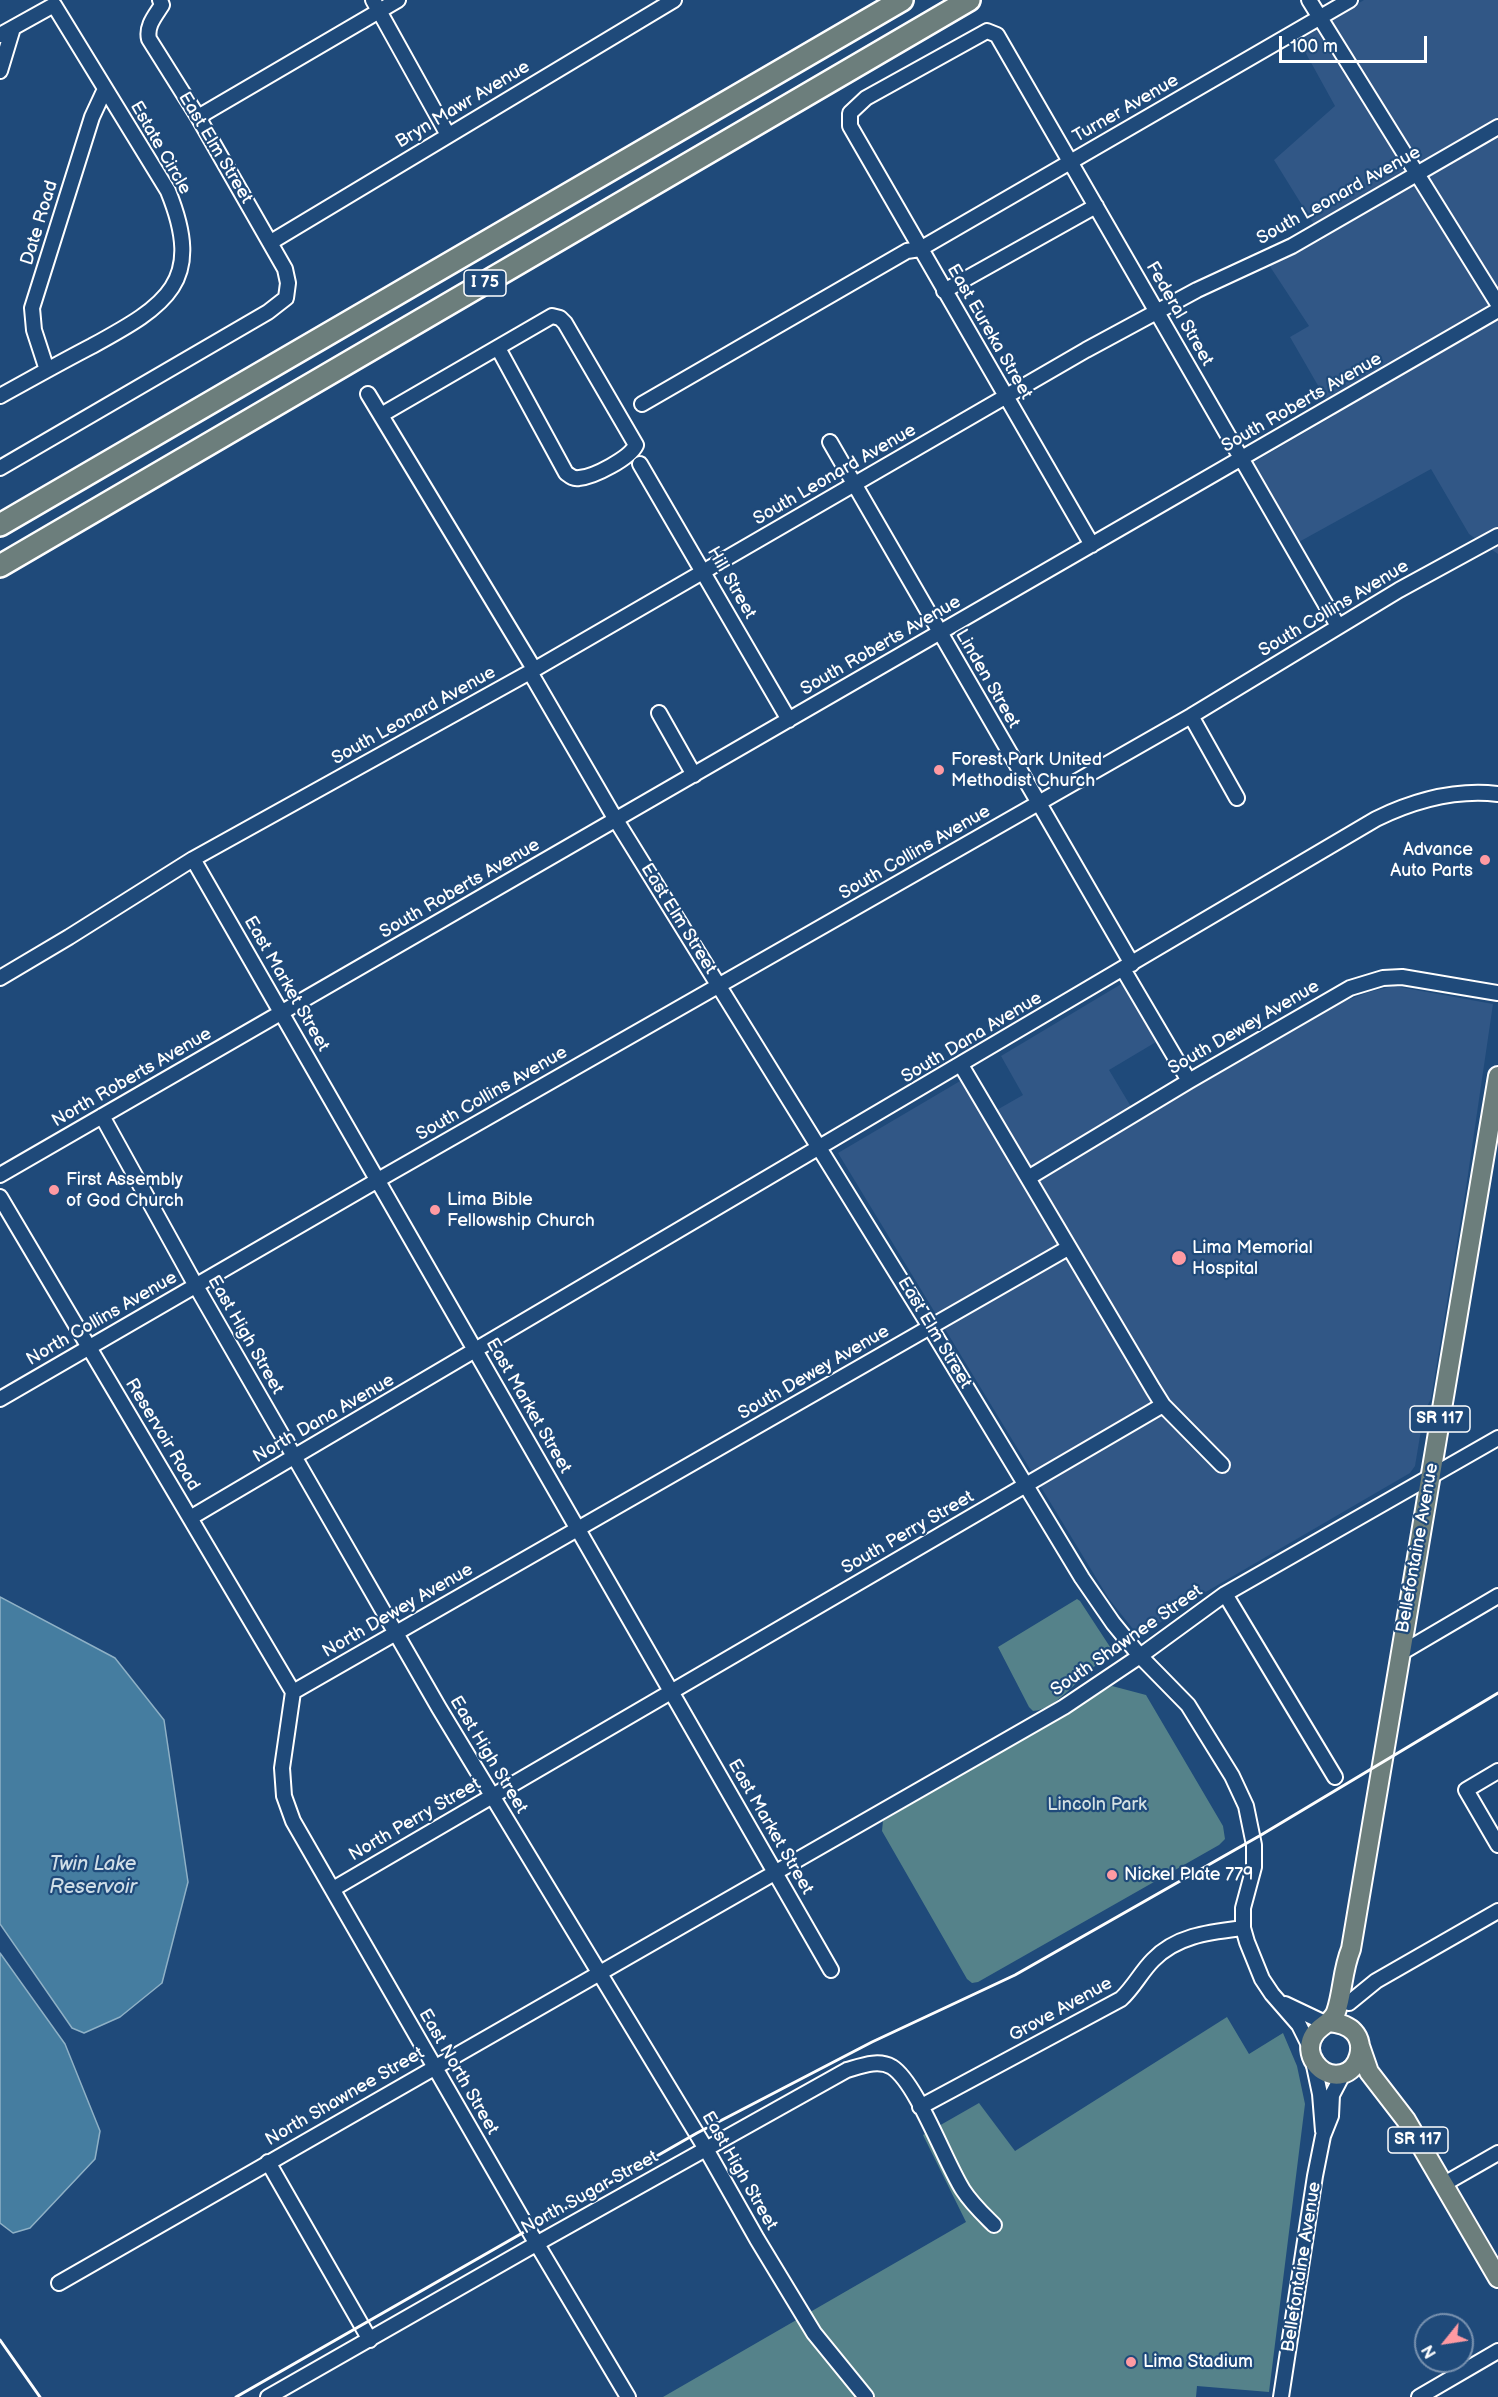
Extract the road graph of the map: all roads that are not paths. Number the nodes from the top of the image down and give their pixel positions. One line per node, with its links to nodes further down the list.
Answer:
1 (398, 0): 10 (street)
2 (674, 0): 19 (street, Bryn Mawr Avenue)
3 (879, 0): 25 (highway)
4 (902, 0): 25 (highway, I 75)
5 (969, 0): 16 (highway, I 75)
6 (986, 0): 16 (highway)
7 (1309, 0): 11 (street)
8 (1350, 0): 11 (street, Turner Avenue)
9 (164, 2): 17 (street, East Elm Street)
10 (376, 6): 17 (street); 19 (street)
11 (1320, 17): 20 (street, Turner Avenue); 21 (street)
12 (6, 31): 14 (street); 15 (street, Estate Circle)
13 (981, 33): 20 (street, Federal Street); 24 (street, East Eureka Street)
14 (0, 71)
15 (105, 89): 31 (street, Date Road); 31 (street, Estate Circle)
16 (773, 115): 45 (highway, I 75)
17 (198, 117): 23 (street, East Elm Street)
18 (1498, 127): 21 (street, South Leonard Avenue)
19 (448, 135): 23 (street, Bryn Mawr Avenue)
20 (1070, 162): 22 (street, Federal Street); 24 (street, Turner Avenue)
21 (1418, 174): 27 (street); 29 (street, South Leonard Avenue)
22 (1096, 206): 26 (street); 29 (street, Federal Street)
23 (271, 242): 40 (street, East Elm Street)
24 (920, 249): 26 (street, East Eureka Street); 35 (street, Turner Avenue)
25 (468, 254): 42 (highway, I 75)
26 (944, 291): 34 (street, East Eureka Street)
27 (1498, 304)
28 (1498, 310): 38 (street, South Roberts Avenue)
29 (1156, 312): 34 (street, South Leonard Avenue); 38 (street, Federal Street)
30 (498, 348): 30 (street); 36 (street)
31 (47, 370): 33 (street, Estate Circle)
32 (368, 394): 36 (street, East Elm Street)
33 (0, 396)
34 (1005, 396): 41 (street, South Leonard Avenue); 44 (street, East Eureka Street)
35 (642, 404)
36 (381, 415): 49 (street, East Elm Street)
37 (830, 442): 41 (street, Linden Street)
38 (1242, 459): 44 (street, South Roberts Avenue); 47 (street, Federal Street)
39 (640, 464): 46 (street, Hill Street)
40 (0, 468)
41 (855, 485): 46 (street, South Leonard Avenue); 48 (street, Linden Street)
42 (0, 525)
43 (1498, 536): 47 (street, South Collins Avenue)
44 (1092, 545): 48 (street, South Roberts Avenue)
45 (0, 566)
46 (703, 571): 49 (street, South Leonard Avenue); 52 (street, Hill Street)
47 (1338, 627): 51 (street, South Collins Avenue)
48 (940, 633): 52 (street, South Roberts Avenue); 56 (street, Linden Street)
49 (532, 670): 57 (street, East Elm Street); 58 (street, South Leonard Avenue)
50 (659, 713): 53 (street)
51 (1191, 716): 55 (street); 56 (street, South Collins Avenue)
52 (789, 720): 53 (street, South Roberts Avenue)
53 (694, 775): 57 (street, South Roberts Avenue)
54 (1498, 794): 59 (street, South Dana Avenue)
55 (1237, 798)
56 (1038, 803): 59 (street, Linden Street); 61 (street, South Collins Avenue)
57 (616, 820): 61 (street, East Elm Street); 63 (street, South Roberts Avenue)
58 (193, 860): 60 (street, South Leonard Avenue); 63 (street, East Market Street)
59 (1127, 967): 64 (street, South Dana Avenue); 66 (street, Linden Street)
60 (0, 978)
61 (719, 985): 68 (street, East Elm Street); 71 (street, South Collins Avenue)
62 (1498, 993): 66 (street, South Dewey Avenue)
63 (281, 1013): 67 (street, North Roberts Avenue); 71 (street, East Market Street)
64 (961, 1065): 68 (street, South Dana Avenue); 70 (street)
65 (1498, 1076): 83 (main road, Bellefontaine Avenue / SR 117)
66 (1189, 1081): 70 (street, South Dewey Avenue)
67 (102, 1116): 69 (street, North Roberts Avenue); 74 (street, East High Street)
68 (819, 1149): 75 (street, East Elm Street); 77 (street, South Dana Avenue)
69 (0, 1175)
70 (1028, 1178): 73 (street)
71 (378, 1180): 74 (street, North Collins Avenue); 77 (street, East Market Street)
72 (0, 1197): 76 (street, Reservoir Road)
73 (1068, 1248): 75 (street, South Dewey Avenue); 79 (street)
74 (196, 1286): 76 (street, North Collins Avenue); 81 (street, East High Street)
75 (930, 1327): 84 (street, East Elm Street); 86 (street, South Dewey Avenue)
76 (89, 1347): 78 (street, North Collins Avenue); 85 (street, Reservoir Road)
77 (475, 1351): 81 (street, North Dana Avenue); 86 (street, East Market Street)
78 (0, 1399)
79 (1163, 1405): 82 (street); 84 (street, South Perry Street)
80 (1498, 1438): 83 (street, South Shawnee Street)
81 (294, 1457): 85 (street, North Dana Avenue); 89 (street, East High Street)
82 (1222, 1465)
83 (1430, 1478): 87 (street, South Shawnee Street); 90 (main road, Bellefontaine Avenue / SR 117)
84 (1026, 1485): 91 (street, East Elm Street); 92 (street, South Perry Street)
85 (190, 1518): 93 (street, Reservoir Road)
86 (578, 1529): 89 (street, North Dewey Avenue); 92 (street, East Market Street)
87 (1225, 1594): 91 (street, South Shawnee Street); 95 (street)
88 (1498, 1596): 90 (street)
89 (395, 1634): 93 (street, North Dewey Avenue); 96 (street, East High Street)
90 (1401, 1653): 102 (main road, Bellefontaine Avenue / SR 117)
91 (1140, 1656): 98 (street, South Shawnee Street); 101 (street, East Elm Street)
92 (671, 1691): 96 (street, North Perry Street); 98 (street, East Market Street)
93 (293, 1692): 99 (street, East North Street)
94 (1498, 1772): 97 (street)
95 (1335, 1778)
96 (491, 1795): 99 (street, North Perry Street); 104 (street, East High Street)
97 (1498, 1845)
98 (774, 1871): 103 (street, East Market Street); 104 (street, North Shawnee Street)
99 (333, 1889): 110 (street, East North Street)
100 (1498, 1911): 105 (street)
101 (1243, 1928): 106 (street, East Elm Street); 113 (street, Grove Avenue)
102 (1351, 1949): 105 (main road, Bellefontaine Avenue / SR 117); 107 (main road, Bellefontaine Avenue / SR 117)
103 (831, 1970)
104 (600, 1972): 110 (street, North Shawnee Street); 115 (street, East High Street)
105 (1350, 1994): 108 (main road, Bellefontaine Avenue / SR 117)
106 (1278, 2000): 107 (street, East Elm Street); 109 (street, East Elm Street)
107 (1327, 2022): 108 (main road); 109 (main road, SR 117)
108 (1359, 2042): 111 (main road); 112 (main road, SR 117)
109 (1311, 2054): 111 (main road, SR 117); 114 (street, Bellefontaine Avenue)
110 (434, 2067): 117 (street, North Shawnee Street); 120 (street, East North Street)
111 (1344, 2074): 112 (main road, SR 117); 114 (street, Bellefontaine Avenue)
112 (1389, 2098): 118 (main road, SR 117)
113 (920, 2107): 115 (street, North Sugar Street); 119 (street)
114 (1323, 2136): 128 (street, Bellefontaine Avenue)
115 (706, 2148): 120 (street, North Sugar Street); 127 (street, East High Street)
116 (1498, 2153): 118 (street)
117 (268, 2163): 122 (street, North Shawnee Street); 123 (street)
118 (1444, 2184): 121 (main road, SR 117)
119 (994, 2224)
120 (536, 2244): 123 (street, North Sugar Street); 126 (street, East North Street)
121 (1498, 2278)
122 (59, 2283)
123 (370, 2340): 125 (street, North Sugar Street)
124 (1498, 2351): 129 (street)
125 (268, 2397)
126 (628, 2397)
127 (866, 2397)
128 (1281, 2397)
129 (1419, 2397)

